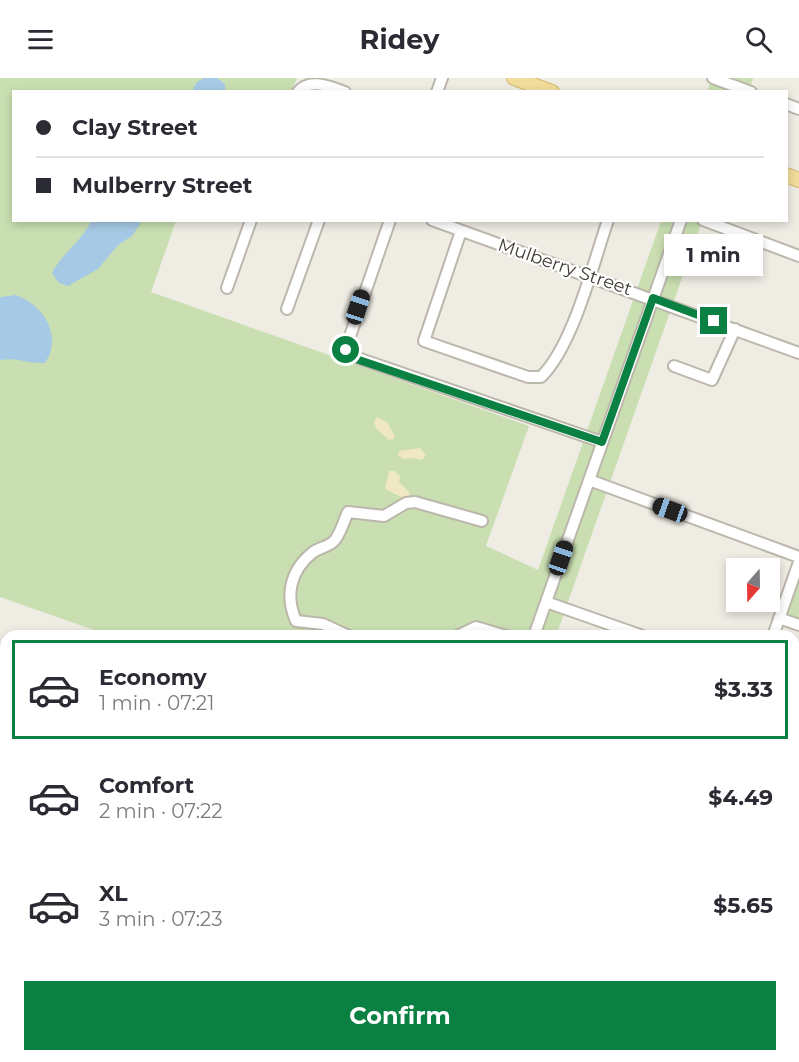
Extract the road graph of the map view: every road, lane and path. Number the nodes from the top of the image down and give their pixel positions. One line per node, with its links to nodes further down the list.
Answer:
1 (514, 78): 6 (main road)
2 (713, 78): 3 (street)
3 (730, 84): 7 (street)
4 (299, 90): 5 (street)
5 (340, 90)
6 (547, 90)
7 (746, 90)
8 (250, 222): 18 (street)
9 (318, 222): 20 (street)
10 (389, 222): 24 (street)
11 (437, 222): 15 (street, Mulberry Street)
12 (607, 222): 17 (street)
13 (680, 222): 19 (street)
14 (707, 222): 16 (street)
15 (461, 231): 17 (street, Mulberry Street); 17 (street)
16 (799, 256)
17 (589, 276): 19 (street, Mulberry Street)
18 (227, 288)
19 (653, 298): 21 (street, Mulberry Street); 24 (street)
20 (287, 309)
21 (735, 329): 22 (street, Mulberry Street); 23 (street)
22 (799, 352)
23 (674, 366)
24 (602, 442): 25 (street)
25 (589, 480): 27 (street); 29 (street)
26 (482, 521): 32 (street)
27 (799, 557)
28 (799, 562): 30 (street)
29 (546, 602): 35 (street); 36 (street)
30 (779, 618): 31 (street); 37 (street)
31 (799, 625)
32 (336, 630)
33 (470, 630): 34 (street)
34 (486, 630)
35 (536, 630)
36 (626, 630)
37 (775, 630)

